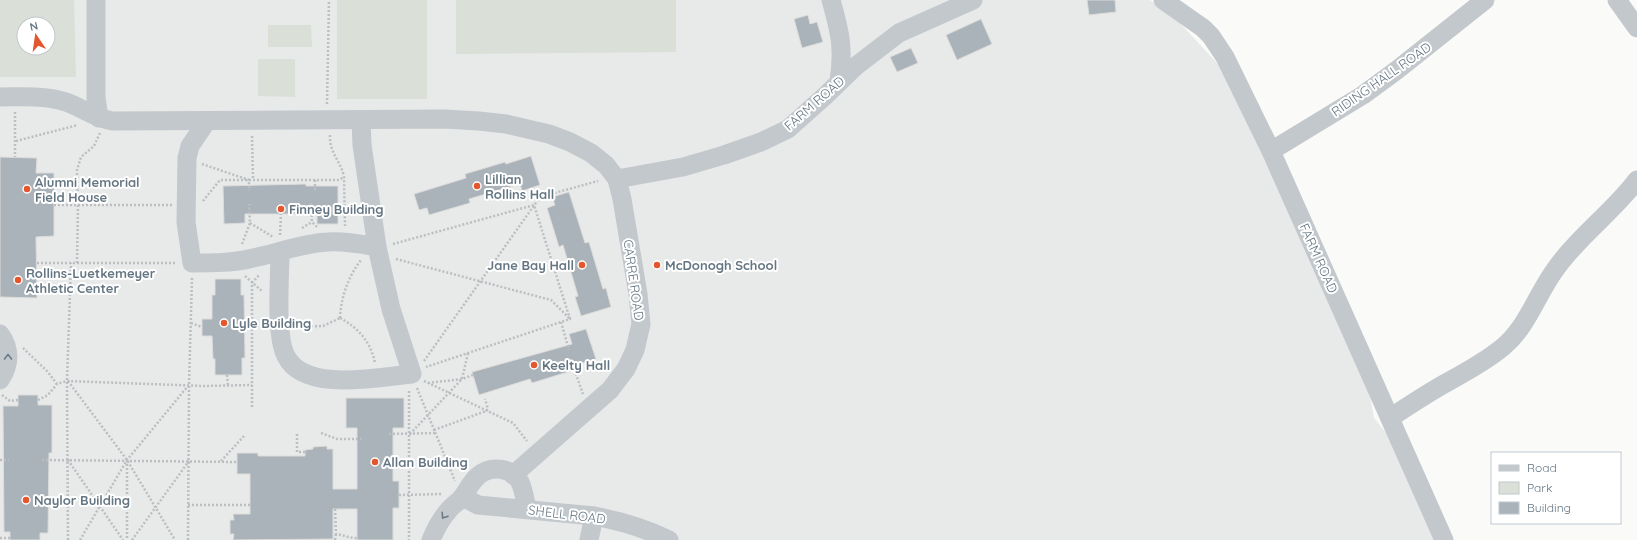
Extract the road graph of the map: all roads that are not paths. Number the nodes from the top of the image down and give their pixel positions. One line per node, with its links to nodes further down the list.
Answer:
1 (96, 0): 12 (street)
2 (831, 0): 8 (street)
3 (973, 0): 9 (street, FARM ROAD)
4 (1162, 0): 15 (street, FARM ROAD)
5 (1485, 0): 15 (street, RIDING HALL ROAD)
6 (1617, 0): 7 (street)
7 (1637, 28)
8 (840, 37): 9 (street); 10 (street)
9 (873, 52): 10 (street, FARM ROAD)
10 (839, 82): 16 (street, FARM ROAD)
11 (7, 97): 12 (street)
12 (99, 118): 14 (street)
13 (361, 120): 14 (street); 16 (street); 19 (street)
14 (207, 121): 18 (street)
15 (1271, 151): 22 (street, FARM ROAD)
16 (617, 179): 23 (street, CARRE ROAD)
17 (1637, 180): 22 (street)
18 (277, 245): 19 (street); 19 (street)
19 (377, 247)
20 (0, 334): 21 (street, one-way to 20)
21 (0, 380)
22 (1390, 418): 30 (street, FARM ROAD)
23 (513, 475): 24 (street); 25 (street)
24 (462, 497): 25 (street, SHELL ROAD); 27 (street, one-way to 27)
25 (527, 509): 26 (street, SHELL ROAD)
26 (594, 516): 28 (street); 29 (street, SHELL ROAD)
27 (431, 540)
28 (589, 540)
29 (669, 540)
30 (1444, 540)

